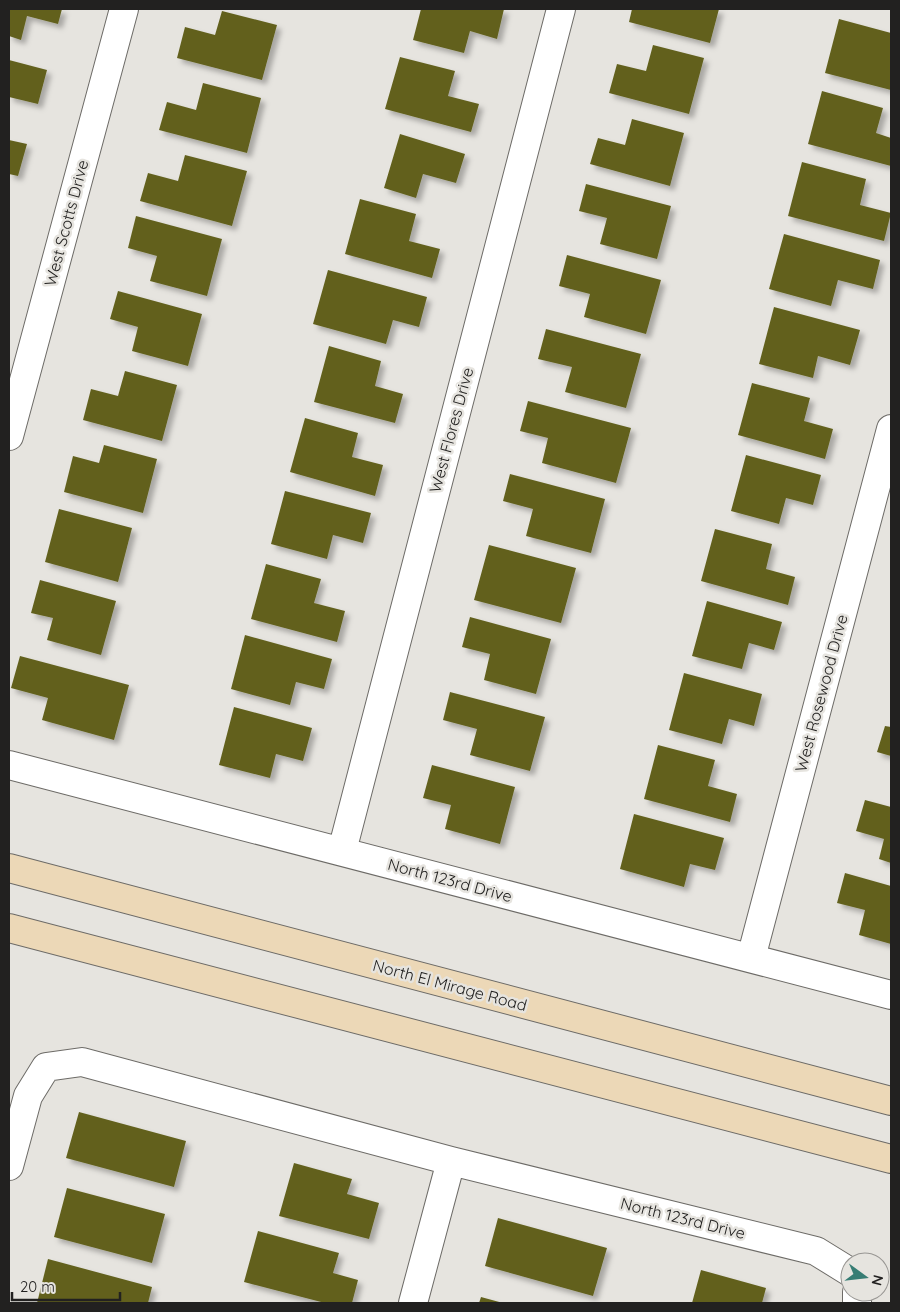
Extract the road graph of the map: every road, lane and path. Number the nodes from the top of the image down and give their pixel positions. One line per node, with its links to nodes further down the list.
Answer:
1 (124, 9): 4 (street, West Scotts Drive)
2 (561, 9): 6 (street, West Flores Drive)
3 (891, 429): 9 (street, West Rosewood Drive)
4 (9, 436)
5 (9, 765): 6 (street, North 123rd Drive)
6 (342, 852): 9 (street, North 123rd Drive)
7 (9, 868): 11 (main road, North El Mirage Road)
8 (9, 928): 12 (main road)
9 (751, 958): 10 (street, North 123rd Drive)
10 (891, 995)
11 (891, 1102)
12 (891, 1159)
13 (451, 1161): 14 (street, North 123rd Drive); 15 (street, North 123rd Drive); 16 (street)
14 (9, 1166)
15 (840, 1266)
16 (413, 1303)

